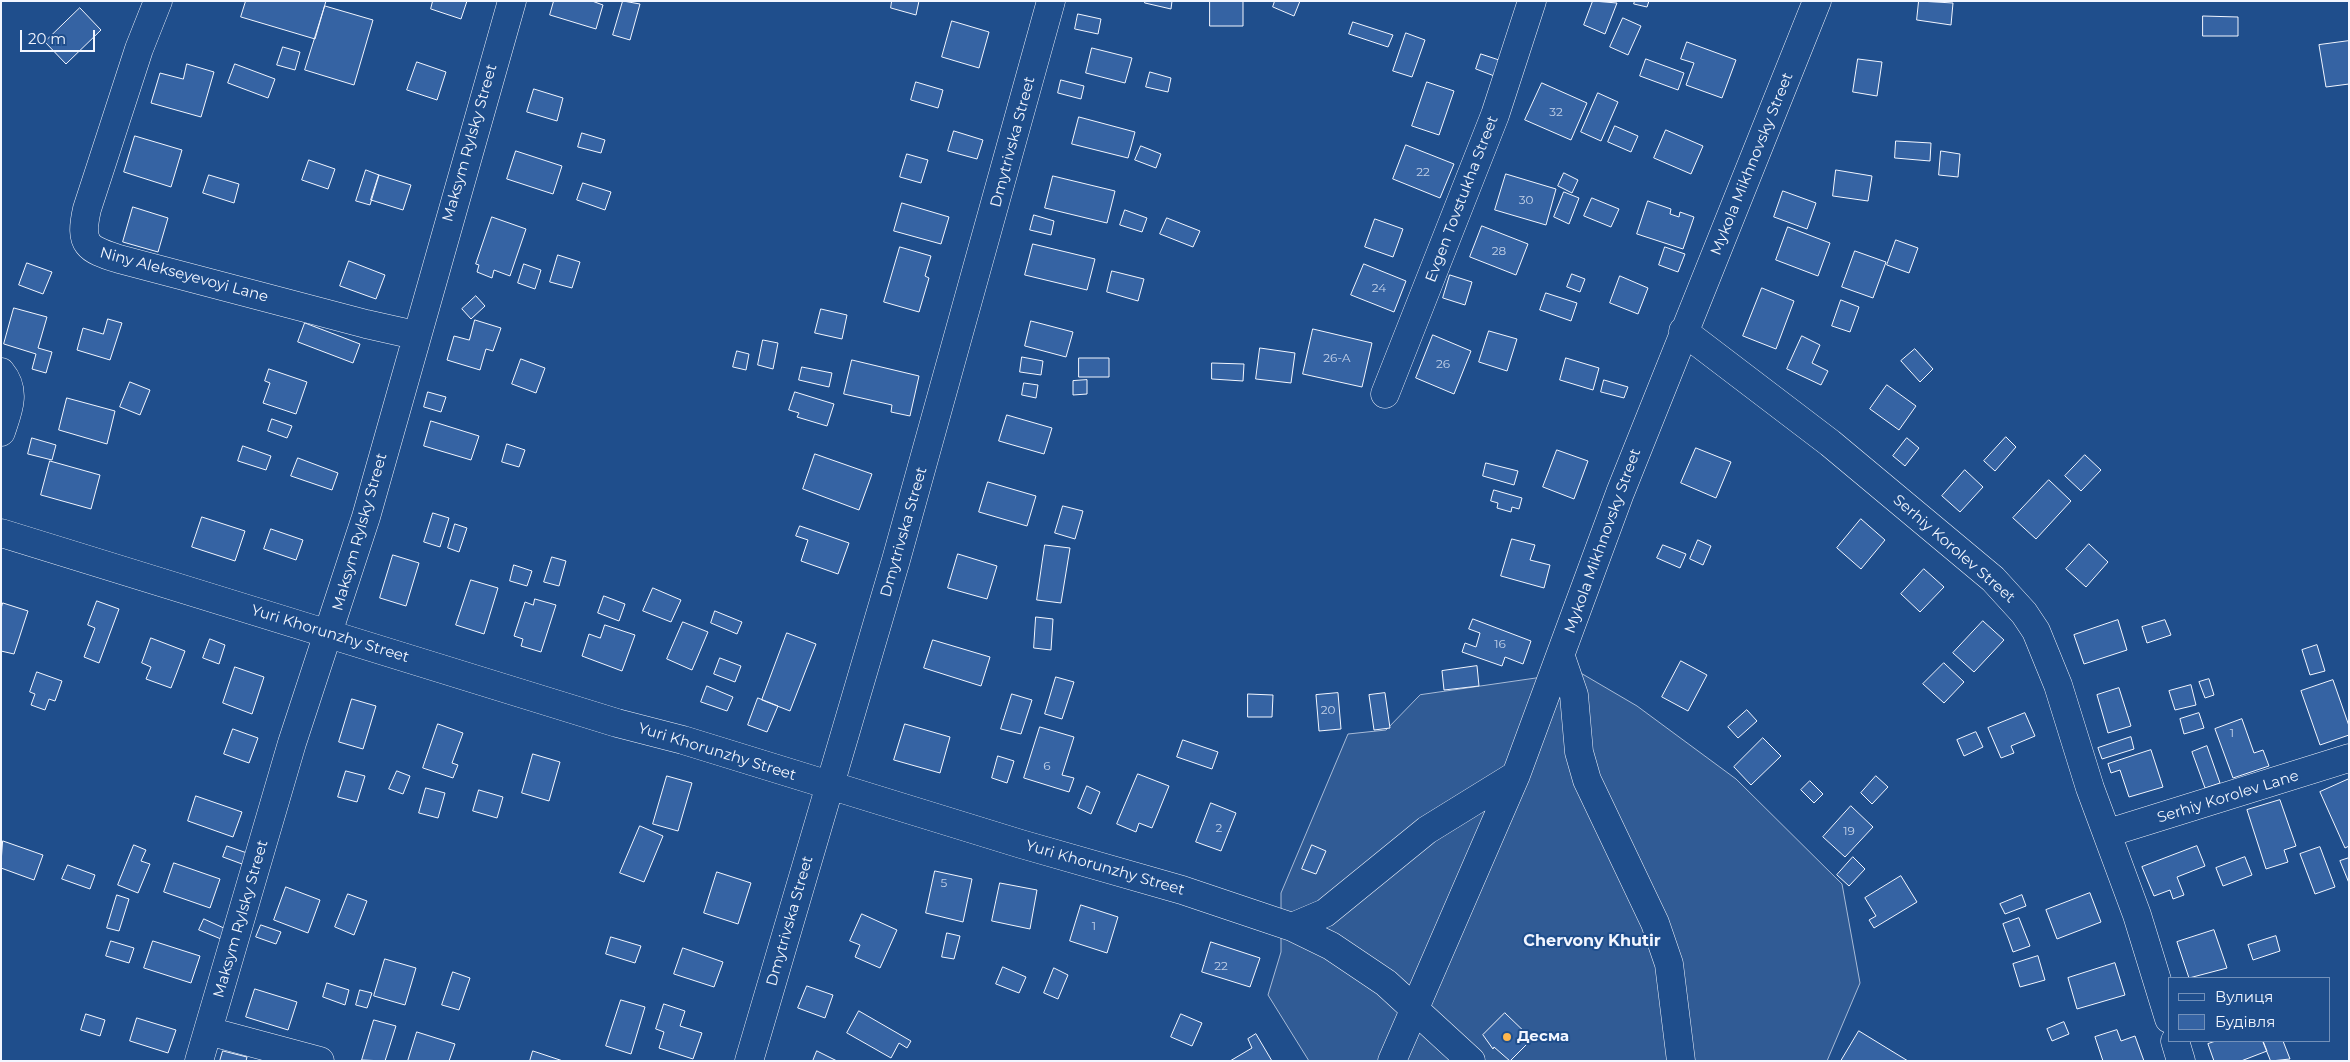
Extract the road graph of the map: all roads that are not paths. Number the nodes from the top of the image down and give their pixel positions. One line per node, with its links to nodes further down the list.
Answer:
1 (158, 1): 7 (street, Niny Alekseyevoyi Lane)
2 (512, 1): 7 (street, Maksym Rylsky Street)
3 (1051, 1): 16 (street, Dmytrivska Street)
4 (1532, 1): 9 (street, Evgen Tovstukha Street)
5 (1817, 1): 6 (street, Mykola Mikhnovsky Street)
6 (1683, 331): 13 (street, Mykola Mikhnovsky Street); 17 (street, Serhiy Korolev Street)
7 (416, 335): 12 (street, Maksym Rylsky Street)
8 (1, 372): 10 (street)
9 (1385, 394)
10 (1, 432)
11 (1, 533): 12 (street, Yuri Khorunzhy Street)
12 (329, 634): 16 (street, Yuri Khorunzhy Street); 21 (street, Maksym Rylsky Street)
13 (1561, 657): 15 (street, Mykola Mikhnovsky Street); 28 (street)
14 (2349, 758): 17 (street, Serhiy Korolev Lane)
15 (1516, 775): 18 (street); 19 (street, Mykola Mikhnovsky Street)
16 (829, 785): 18 (street, Yuri Khorunzhy Street); 25 (street, Dmytrivska Street)
17 (2108, 834): 20 (street, Serhiy Korolev Street)
18 (1292, 927): 19 (street, Yuri Khorunzhy Street)
19 (1415, 1008): 26 (street, Mykola Mikhnovsky Street); 27 (street)
20 (2168, 1017)
21 (208, 1031): 23 (street, Maksym Rylsky Street); 24 (street)
22 (2175, 1042): 29 (street)
23 (200, 1061)
24 (320, 1061)
25 (749, 1061)
26 (1392, 1061)
27 (1472, 1061)
28 (1681, 1061)
29 (2181, 1061)

